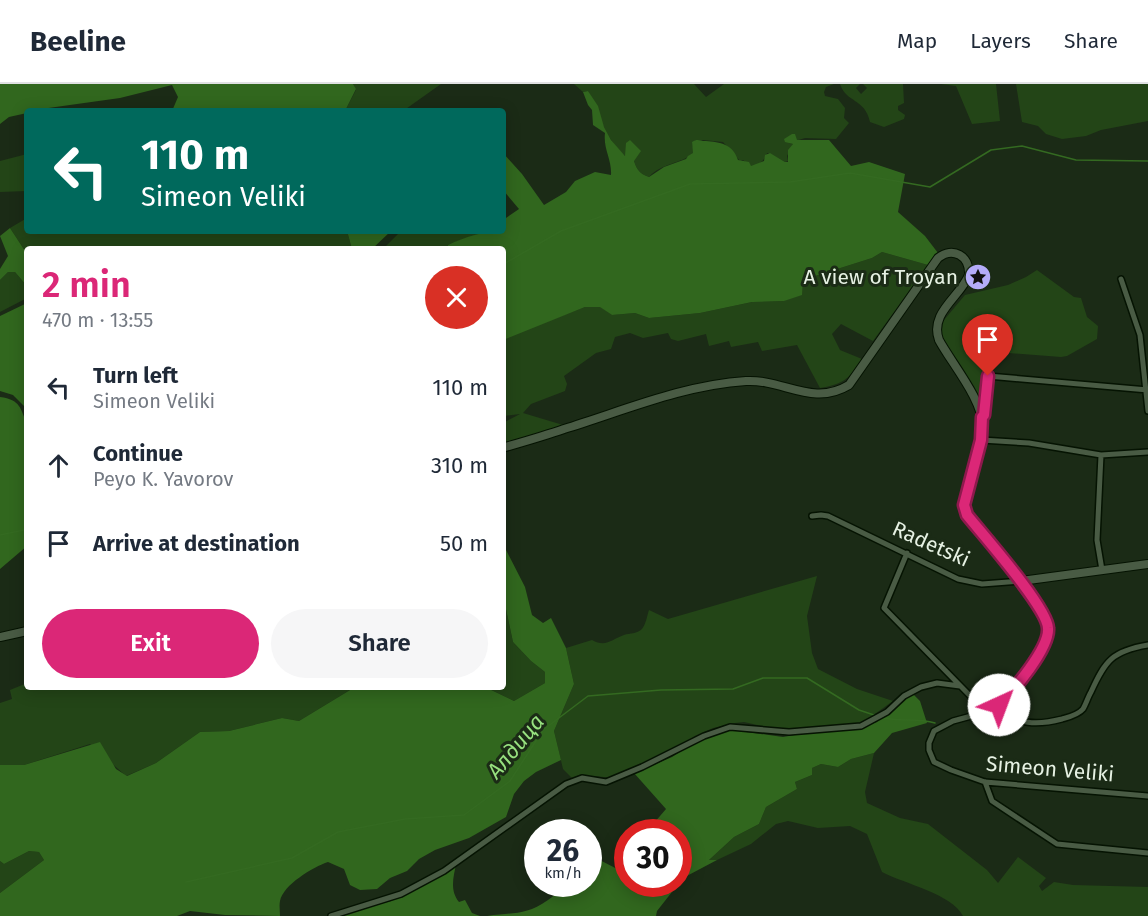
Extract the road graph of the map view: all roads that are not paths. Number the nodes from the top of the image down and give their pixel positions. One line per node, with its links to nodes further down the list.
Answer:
1 (1121, 279): 2 (street)
2 (1147, 390): 3 (street); 4 (street)
3 (1148, 411)
4 (982, 417): 5 (street, Simeon Veliki); 6 (street, Simeon Veliki)
5 (981, 440): 8 (street); 13 (street, Simeon Veliki)
6 (506, 447)
7 (1148, 452): 8 (street)
8 (1101, 455): 12 (street)
9 (812, 516): 10 (street, Radetski)
10 (906, 553): 13 (street, Radetski); 17 (street)
11 (1148, 564): 12 (street, Radetski)
12 (1102, 570): 13 (street, Radetski)
13 (1021, 581): 18 (street, Simeon Veliki)
14 (24, 632): 15 (street)
15 (0, 637)
16 (1148, 645): 18 (street)
17 (960, 686): 19 (street); 23 (street)
18 (998, 706): 19 (street, Simeon Veliki)
19 (986, 712): 20 (street, Simeon Veliki)
20 (985, 782): 21 (street, Simeon Veliki); 22 (street)
21 (1148, 796)
22 (1148, 853)
23 (331, 916)

